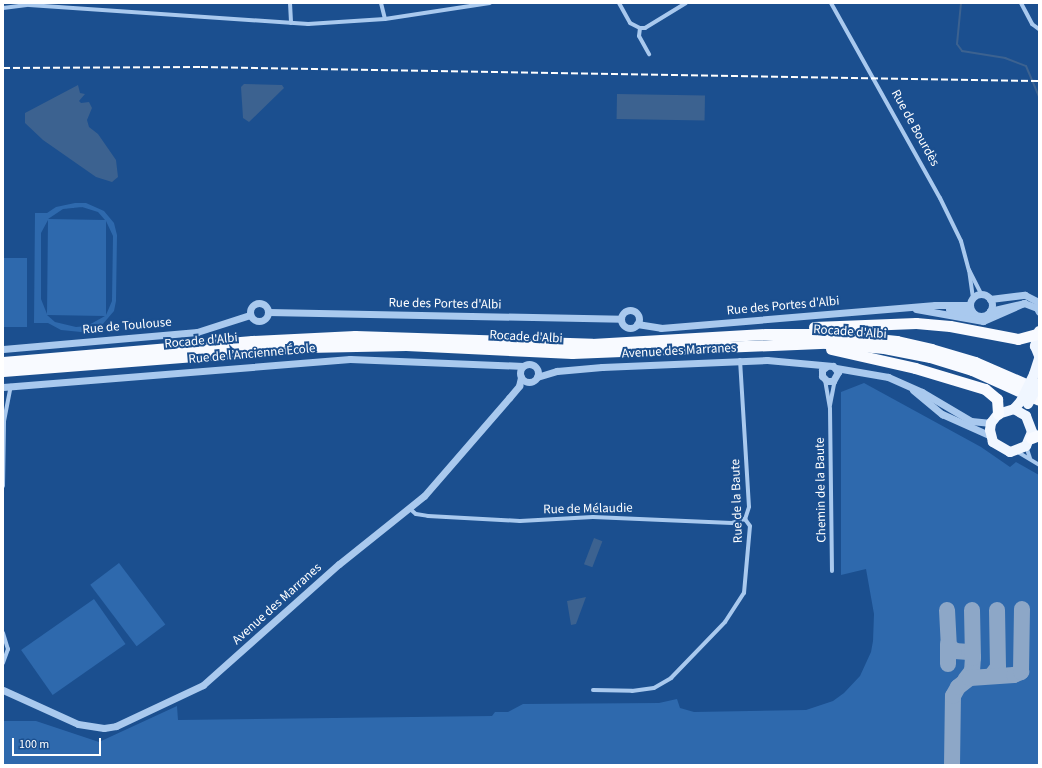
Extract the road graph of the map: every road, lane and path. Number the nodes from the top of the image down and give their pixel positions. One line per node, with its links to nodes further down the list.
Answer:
1 (290, 3): 10 (street)
2 (381, 3): 9 (street)
3 (490, 3): 9 (street)
4 (619, 3): 11 (street)
5 (686, 3): 11 (street)
6 (831, 3): 14 (street, Rue de Bourdès)
7 (1021, 3): 12 (street)
8 (4, 5): 10 (street)
9 (385, 19): 10 (street)
10 (291, 23)
11 (640, 28): 13 (street)
12 (1039, 29)
13 (649, 54)
14 (969, 270): 15 (street, Rue de Bourdès); 16 (street, Rue de Bourdès)
15 (982, 295): 16 (street); 17 (street)
16 (973, 298): 20 (street)
17 (990, 299): 18 (street); 23 (street)
18 (1039, 302)
19 (1024, 303): 22 (street); 23 (street); 25 (street)
20 (970, 305): 21 (street, Rue des Portes d'Albi); 26 (street)
21 (931, 306): 22 (street, Rue des Portes d'Albi); 26 (street, Rue des Portes d'Albi)
22 (912, 307): 29 (street, Rue des Portes d'Albi)
23 (990, 311): 26 (street)
24 (268, 312): 27 (street); 27 (street); 28 (street, Rue des Portes d'Albi)
25 (1039, 312)
26 (973, 313)
27 (250, 315): 33 (street, Rue de Toulouse)
28 (621, 319): 29 (street); 29 (street)
29 (637, 324)
30 (1038, 332): 31 (highway); 34 (main road)
31 (592, 344): 37 (highway, Rocade d'Albi); 56 (highway, Rocade d'Albi)
32 (737, 345): 45 (highway, Rocade d'Albi); 57 (highway, Rocade d'Albi); 61 (highway)
33 (3, 349)
34 (1039, 356)
35 (1039, 359): 51 (main road)
36 (740, 360): 39 (street, Avenue des Marranes); 44 (street, Avenue des Marranes); 71 (street, Rue de la Baute)
37 (3, 362)
38 (503, 364): 40 (street, Rue de l’Ancienne École); 47 (street); 54 (street, Rue de l’Ancienne École)
39 (802, 365): 42 (street, Avenue des Marranes); 49 (street, Avenue des Marranes)
40 (523, 366): 41 (street); 47 (street)
41 (534, 366): 44 (street, Avenue des Marranes); 48 (street)
42 (827, 366): 43 (street, Avenue des Marranes); 49 (street)
43 (836, 368): 46 (street); 50 (street)
44 (557, 371): 48 (street, Avenue des Marranes)
45 (3, 372)
46 (869, 373): 50 (street); 53 (street)
47 (520, 375): 52 (street); 55 (street, Avenue des Marranes)
48 (537, 377): 52 (street)
49 (824, 378): 50 (street); 59 (street, Chemin de la Baute)
50 (836, 378): 59 (street, Chemin de la Baute)
51 (1037, 379): 58 (main road, bridge)
52 (528, 382): 55 (street, Avenue des Marranes)
53 (906, 385): 63 (street); 64 (street)
54 (7, 386): 69 (street)
55 (518, 386): 70 (street, Avenue des Marranes)
56 (1039, 390)
57 (1039, 400)
58 (1024, 403): 60 (main road); 62 (main road)
59 (830, 409): 72 (street, Chemin de la Baute)
60 (1014, 409): 61 (main road); 62 (main road)
61 (998, 414): 63 (main road)
62 (1026, 416): 65 (main road)
63 (991, 423): 64 (main road)
64 (991, 436): 66 (main road)
65 (1032, 440): 66 (main road); 67 (street)
66 (1016, 451): 67 (street)
67 (1030, 458): 68 (street)
68 (1039, 465)
69 (3, 486)
70 (409, 508): 71 (street, Rue de Mélaudie); 75 (street, Avenue des Marranes)
71 (745, 519): 76 (street, Rue de la Baute)
72 (832, 571)
73 (3, 633): 74 (street)
74 (3, 663)
75 (3, 690)
76 (593, 690)

